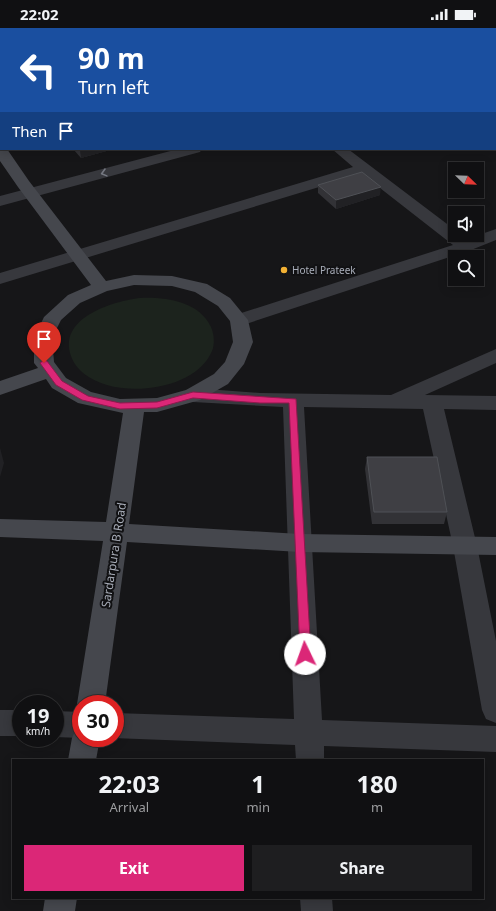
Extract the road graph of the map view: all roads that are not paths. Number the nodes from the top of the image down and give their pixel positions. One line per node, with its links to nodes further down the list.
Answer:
1 (0, 150): 6 (street)
2 (151, 150): 6 (street)
3 (192, 150): 6 (street, one-way to 6)
4 (340, 150): 5 (street)
5 (364, 169): 10 (street); 11 (street)
6 (27, 188): 7 (street); 8 (street); 11 (street)
7 (0, 190)
8 (0, 201)
9 (496, 234): 10 (street)
10 (465, 246): 14 (street)
11 (77, 256): 12 (street); 13 (street)
12 (0, 279)
13 (102, 287): 14 (street); 16 (street)
14 (239, 320): 18 (street)
15 (496, 355): 20 (street)
16 (50, 371): 17 (street); 23 (street)
17 (0, 388)
18 (193, 395): 19 (street); 23 (street)
19 (293, 401): 20 (street); 26 (street)
20 (393, 402): 21 (street)
21 (432, 402): 22 (street); 27 (street)
22 (496, 403)
23 (135, 406): 25 (street, Sardarpura B Road)
24 (0, 528): 25 (street)
25 (118, 532): 26 (street); 29 (street, Sardarpura B Road)
26 (300, 543): 27 (street); 34 (street)
27 (465, 546): 28 (street); 30 (street)
28 (496, 546)
29 (92, 695)
30 (496, 710)
31 (0, 723): 32 (street)
32 (12, 723)
33 (124, 726): 34 (street)
34 (309, 733): 35 (street); 38 (street)
35 (496, 739)
36 (84, 747): 37 (street)
37 (82, 759)
38 (310, 759)
39 (61, 899): 41 (street)
40 (316, 899): 42 (street)
41 (59, 911)
42 (316, 911)

